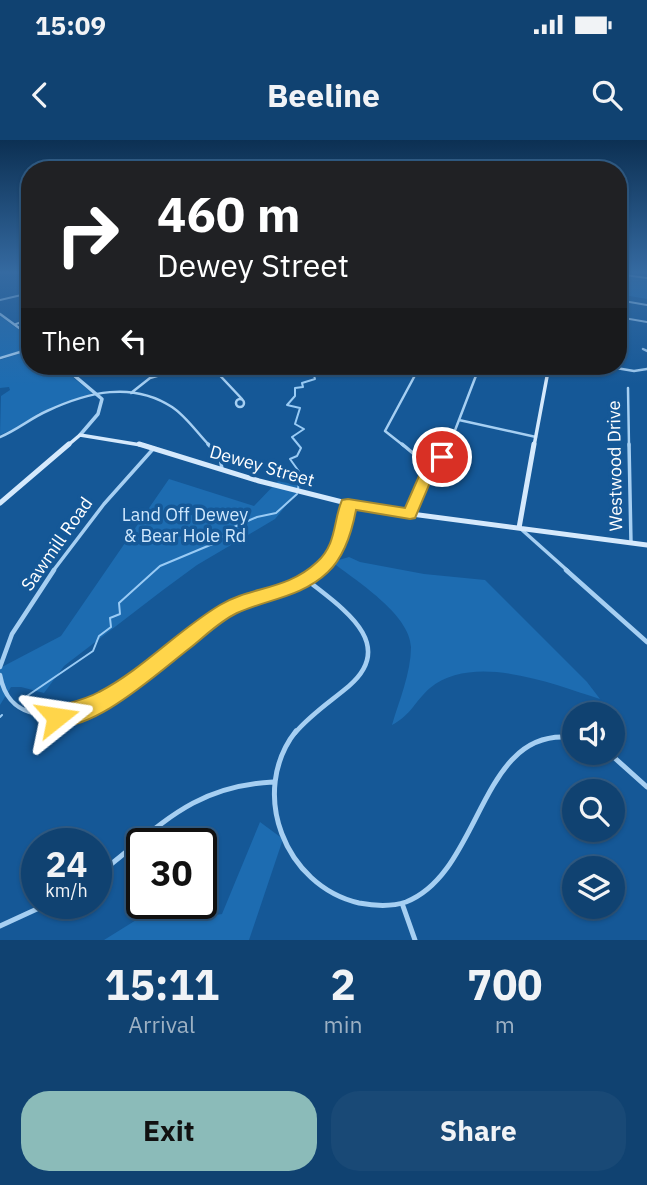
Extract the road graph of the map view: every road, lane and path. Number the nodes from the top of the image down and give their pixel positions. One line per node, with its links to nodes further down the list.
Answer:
1 (0, 314): 5 (street)
2 (627, 319): 4 (street)
3 (21, 322): 5 (street)
4 (647, 322)
5 (16, 324): 6 (street)
6 (21, 328)
7 (642, 349): 8 (street)
8 (647, 351)
9 (21, 352): 10 (street)
10 (0, 358)
11 (647, 369): 12 (street)
12 (627, 370)
13 (73, 375): 20 (street)
14 (160, 375): 21 (street)
15 (219, 375): 22 (street)
16 (415, 375): 29 (street)
17 (476, 375): 23 (street)
18 (547, 375): 26 (main road)
19 (628, 388): 34 (street, Westwood Drive)
20 (96, 393): 21 (street); 24 (street); 25 (street)
21 (131, 393): 28 (street)
22 (242, 399)
23 (459, 420): 26 (street); 29 (street)
24 (80, 435): 27 (main road, Dewey Street); 30 (main road)
25 (0, 437)
26 (536, 437): 33 (main road)
27 (154, 448): 28 (main road, Dewey Street); 38 (street, Sawmill Road)
28 (221, 470): 31 (main road, Dewey Street)
29 (428, 471): 32 (street)
30 (0, 503)
31 (348, 504): 32 (main road, Dewey Street); 36 (street)
32 (410, 514): 33 (main road, Dewey Street)
33 (519, 528): 34 (main road, Dewey Street); 37 (street)
34 (631, 543): 35 (main road, Dewey Street)
35 (647, 545)
36 (307, 580): 39 (street); 42 (street)
37 (647, 642)
38 (0, 667)
39 (0, 675)
40 (562, 738): 45 (street)
41 (622, 765): 43 (street)
42 (273, 782): 44 (street); 45 (street)
43 (647, 787)
44 (112, 863)
45 (403, 906): 48 (street)
46 (21, 916): 47 (street)
47 (0, 926)
48 (415, 940)

